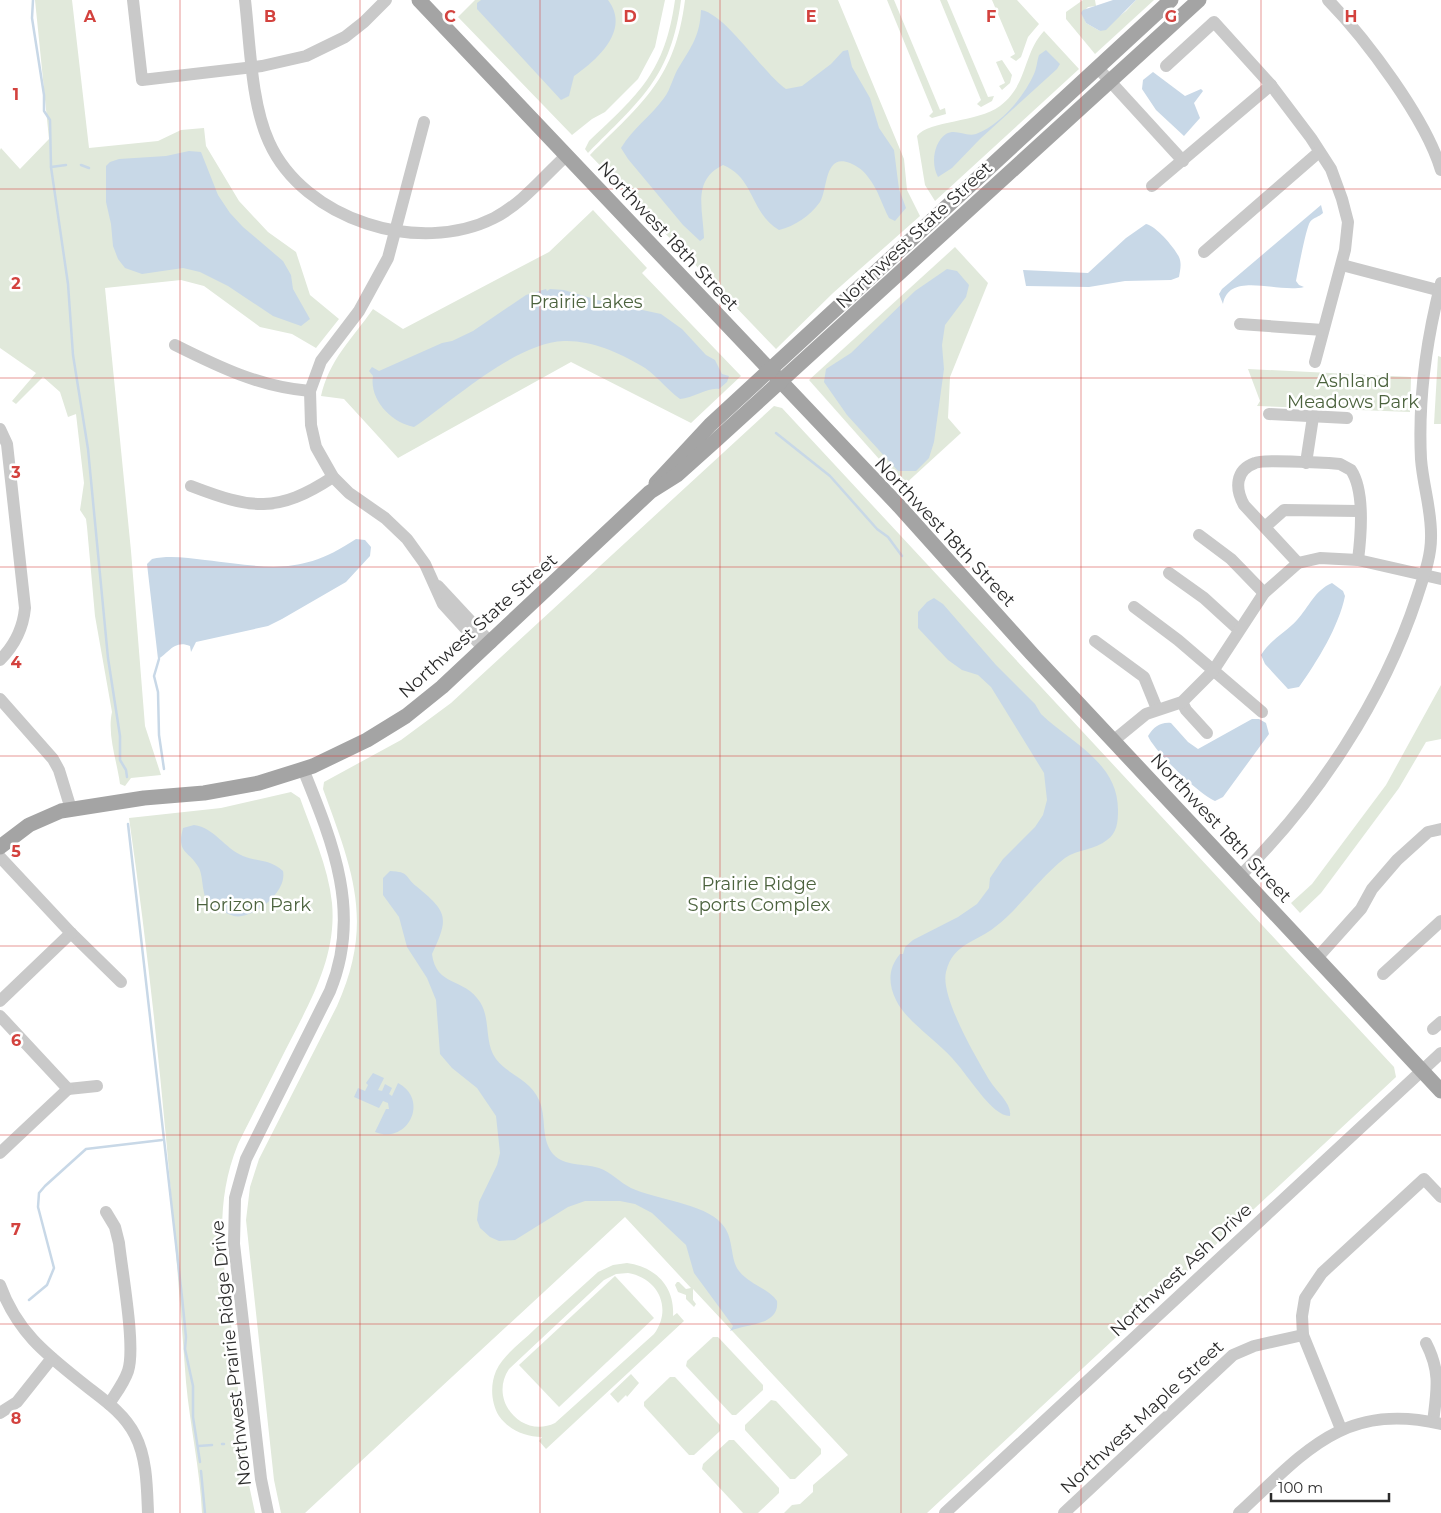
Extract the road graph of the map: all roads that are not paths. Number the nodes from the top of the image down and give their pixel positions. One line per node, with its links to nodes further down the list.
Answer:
1 (133, 0): 8 (street)
2 (245, 0): 8 (street)
3 (386, 0): 8 (street)
4 (419, 0): 15 (main road, Northwest 18th Street)
5 (1171, 0): 10 (main road, Northwest State Street)
6 (1199, 0): 11 (main road, Northwest State Street)
7 (1328, 0): 17 (street)
8 (253, 66): 19 (street)
9 (1166, 66): 12 (street)
10 (1098, 67): 11 (street); 27 (main road, Northwest State Street)
11 (1111, 80): 16 (street); 28 (main road, Northwest State Street)
12 (1271, 85): 14 (street); 16 (street)
13 (424, 122): 19 (street)
14 (1319, 152): 20 (street); 21 (street)
15 (566, 156): 19 (street); 27 (main road, Northwest 18th Street)
16 (1183, 160): 18 (street)
17 (1441, 170)
18 (1152, 186)
19 (397, 232): 29 (street)
20 (1204, 252)
21 (1342, 265): 22 (street); 24 (street)
22 (1440, 288): 44 (street)
23 (1240, 324): 24 (street)
24 (1323, 330): 26 (street)
25 (175, 345): 29 (street)
26 (1315, 362)
27 (768, 371): 28 (main road, Northwest 18th Street); 37 (main road, Northwest State Street)
28 (779, 382): 37 (main road, Northwest State Street); 58 (main road, Northwest 18th Street)
29 (310, 391): 35 (street)
30 (1268, 414): 31 (street)
31 (1312, 417): 32 (street); 34 (street)
32 (1347, 418)
33 (0, 429): 51 (street)
34 (1306, 462): 38 (street); 39 (street)
35 (333, 476): 36 (street); 50 (street)
36 (191, 486)
37 (650, 492): 50 (main road, Northwest State Street)
38 (1359, 511): 39 (street); 41 (street)
39 (1266, 526): 42 (street)
40 (1199, 535): 46 (street)
41 (1358, 560): 42 (street); 44 (street)
42 (1298, 564): 46 (street)
43 (1169, 573): 48 (street)
44 (1424, 575): 45 (street); 64 (street)
45 (1441, 579)
46 (1264, 594): 48 (street)
47 (1134, 607): 52 (street)
48 (1239, 630): 52 (street)
49 (1095, 641): 55 (street)
50 (487, 646): 59 (main road, Northwest State Street)
51 (0, 660)
52 (1213, 671): 54 (street); 56 (street)
53 (0, 699): 60 (street)
54 (1182, 702): 55 (street); 57 (street)
55 (1157, 709): 58 (street)
56 (1262, 712)
57 (1207, 733)
58 (1114, 740): 64 (main road, Northwest 18th Street)
59 (303, 769): 60 (main road, Northwest State Street); 89 (street, Northwest Prairie Ridge Drive)
60 (71, 809): 62 (main road, Northwest State Street)
61 (1441, 829): 67 (street)
62 (0, 847)
63 (0, 857): 66 (street)
64 (1240, 876): 67 (main road, Northwest 18th Street)
65 (1441, 921): 68 (street)
66 (71, 933): 69 (street); 70 (street)
67 (1318, 957): 73 (main road, Northwest 18th Street)
68 (1384, 974)
69 (121, 982)
70 (0, 1001)
71 (0, 1016): 75 (street)
72 (1441, 1053): 73 (street, Northwest Ash Drive)
73 (1422, 1071): 76 (main road, Northwest 18th Street); 90 (street, Northwest Ash Drive)
74 (97, 1086): 75 (street)
75 (68, 1089): 77 (street)
76 (1441, 1091)
77 (0, 1153)
78 (1441, 1197): 81 (street)
79 (106, 1212): 84 (street)
80 (0, 1284): 83 (street)
81 (1303, 1335): 87 (street); 91 (street, Northwest Maple Street)
82 (1426, 1343): 86 (street)
83 (52, 1358): 84 (street); 85 (street)
84 (109, 1404): 88 (street)
85 (0, 1413)
86 (1437, 1423): 87 (street)
87 (1341, 1429): 92 (street)
88 (148, 1513)
89 (268, 1513)
90 (945, 1513)
91 (1064, 1513)
92 (1238, 1513)

